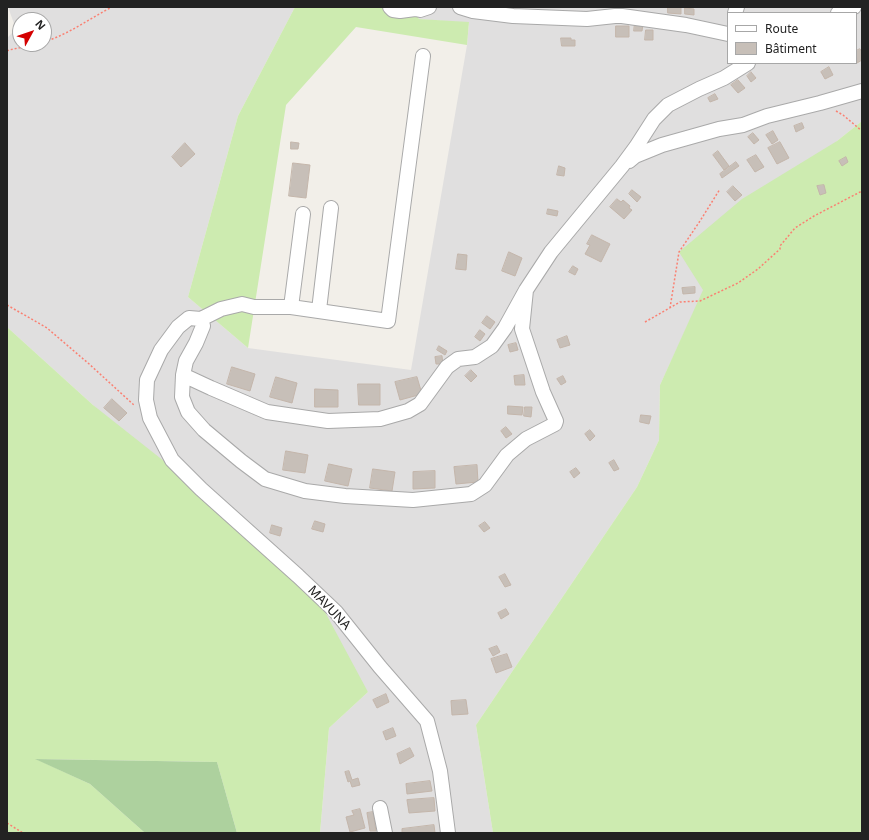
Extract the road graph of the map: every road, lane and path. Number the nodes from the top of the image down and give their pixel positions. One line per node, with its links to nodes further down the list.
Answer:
1 (112, 7): 8 (path)
2 (390, 7): 3 (street)
3 (429, 7)
4 (460, 7): 7 (street)
5 (854, 7): 6 (street)
6 (841, 12)
7 (727, 34)
8 (52, 40)
9 (7, 46): 10 (path)
10 (8, 50)
11 (423, 56): 25 (street)
12 (746, 64): 16 (street)
13 (862, 91): 14 (street)
14 (820, 102): 15 (path); 16 (street)
15 (862, 131)
16 (622, 166): 21 (street)
17 (720, 189): 24 (path)
18 (862, 191): 24 (path)
19 (331, 208): 25 (street)
20 (303, 214): 23 (street)
21 (526, 290): 28 (street); 28 (street)
22 (7, 305): 29 (path)
23 (291, 307): 25 (street); 26 (street)
24 (670, 308): 27 (path)
25 (319, 310)
26 (201, 319): 28 (street); 29 (street, MAVUNA)
27 (645, 322)
28 (183, 375)
29 (150, 418): 34 (street, MAVUNA)
30 (380, 808): 33 (street)
31 (7, 823): 32 (path)
32 (23, 833)
33 (385, 833)
34 (448, 833)

